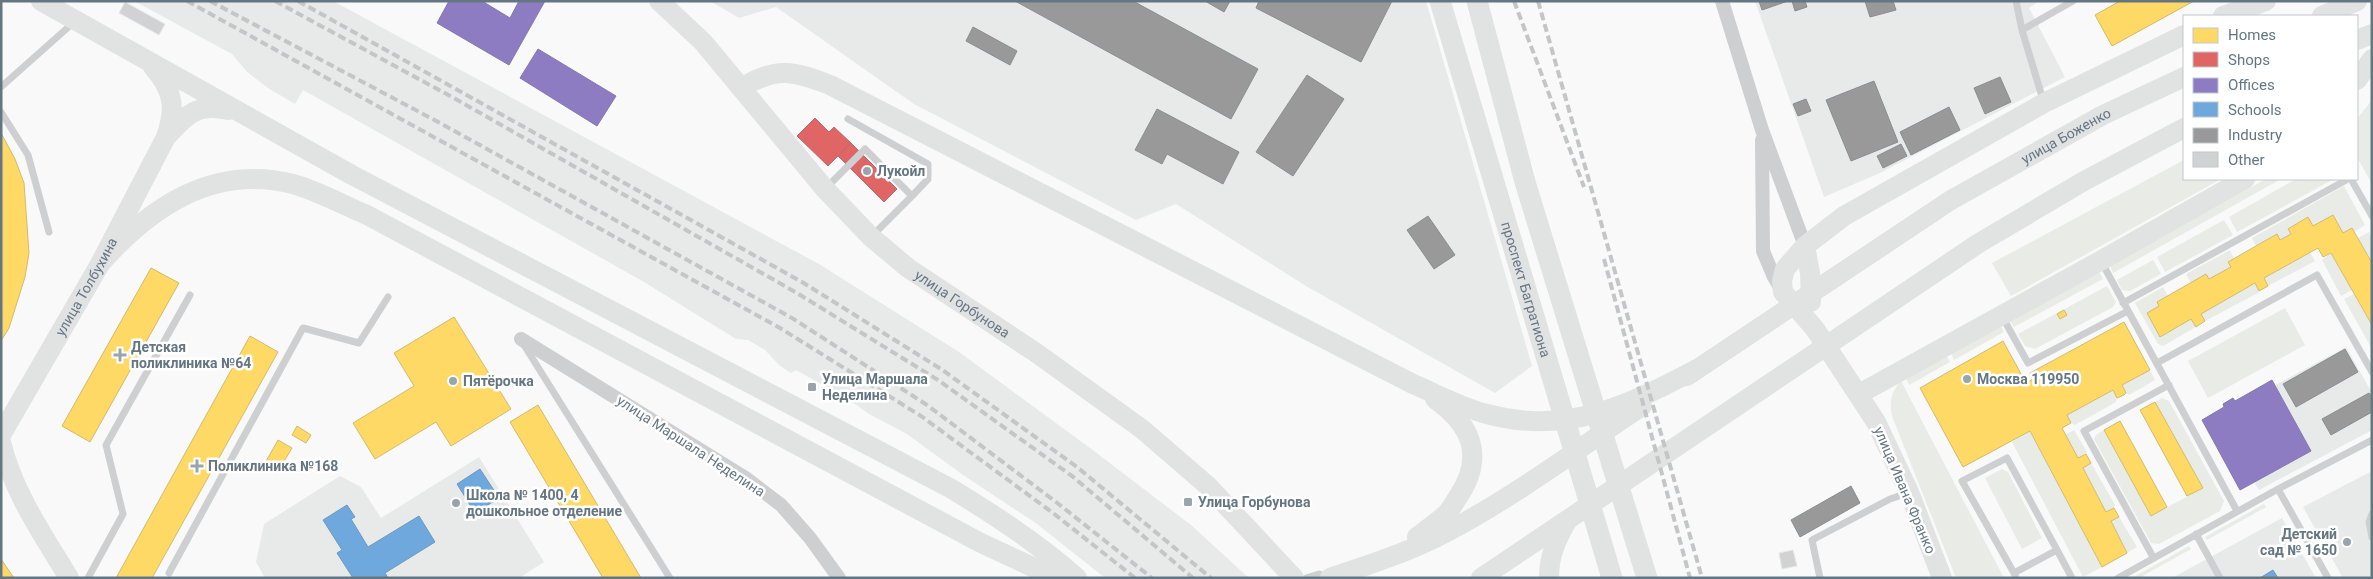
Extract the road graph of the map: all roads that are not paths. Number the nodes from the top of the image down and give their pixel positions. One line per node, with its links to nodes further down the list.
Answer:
1 (41, 1): 12 (street)
2 (659, 1): 22 (street, улица Горбунова)
3 (1440, 1): 83 (main road, проспект Багратиона)
4 (1477, 1): 84 (main road)
5 (1722, 1): 28 (street, улица Ивана Франко)
6 (2016, 1): 13 (lane)
7 (2074, 1): 13 (lane)
8 (2266, 1): 10 (street)
9 (2357, 1): 11 (street)
10 (2226, 15)
11 (2324, 15)
12 (76, 21): 18 (street); 21 (lane)
13 (2022, 30): 23 (lane)
14 (2183, 34): 23 (street)
15 (2372, 34): 16 (street)
16 (2358, 40)
17 (2372, 59): 20 (street)
18 (149, 62): 25 (street); 29 (street, улица Толбухина)
19 (2183, 77): 50 (street, улица Боженко)
20 (2358, 79)
21 (1, 87)
22 (741, 88): 33 (street, улица Горбунова); 52 (street)
23 (2044, 103): 38 (street)
24 (1, 112): 36 (lane)
25 (240, 112): 29 (street, улица Толбухина); 77 (street)
26 (848, 119): 34 (lane)
27 (2183, 129): 64 (street)
28 (1762, 130): 38 (street, улица Ивана Франко); 41 (street, улица Ивана Франко)
29 (166, 137): 40 (street, улица Толбухина)
30 (2243, 180): 39 (street)
31 (2347, 180): 44 (lane)
32 (2350, 180): 35 (lane)
33 (825, 189): 34 (lane); 37 (street, улица Горбунова)
34 (912, 196): 37 (lane)
35 (2372, 216)
36 (49, 232)
37 (871, 237): 78 (street, улица Горбунова)
38 (1805, 246): 41 (street); 47 (street, улица Ивана Франко)
39 (2100, 261): 44 (lane); 46 (street)
40 (100, 264): 55 (street, улица Толбухина); 76 (street)
41 (1783, 292): 47 (street, улица Ивана Франко)
42 (190, 295): 73 (lane)
43 (388, 297): 70 (lane)
44 (2123, 303): 45 (lane)
45 (2128, 311): 46 (lane); 49 (lane)
46 (2002, 316): 54 (street)
47 (1815, 329): 54 (street, улица Ивана Франко)
48 (521, 339): 74 (lane); 75 (street, улица Маршала Неделина)
49 (2157, 363): 51 (lane); 53 (lane)
50 (1697, 369): 52 (street); 68 (street)
51 (2372, 372)
52 (1413, 384): 68 (street)
53 (2169, 385): 61 (lane); 69 (lane)
54 (1859, 394): 60 (street, улица Ивана Франко)
55 (1, 435)
56 (2372, 440): 59 (lane)
57 (1, 442): 62 (street)
58 (1, 487): 62 (street)
59 (2278, 489): 61 (lane); 90 (lane)
60 (1908, 492): 85 (lane); 86 (street, улица Ивана Франко)
61 (2237, 511): 65 (lane)
62 (30, 514): 72 (street)
63 (2372, 514): 66 (lane)
64 (1568, 518): 81 (street); 82 (street)
65 (2196, 534): 69 (lane); 89 (lane)
66 (2372, 536)
67 (2057, 550): 71 (lane); 71 (lane); 87 (lane)
68 (1392, 557): 80 (street)
69 (2153, 557): 88 (lane)
70 (169, 573)
71 (2015, 576)
72 (69, 578)
73 (88, 578)
74 (670, 578)
75 (839, 578)
76 (1061, 578)
77 (1077, 578)
78 (1294, 578)
79 (1306, 578): 80 (lane)
80 (1329, 578)
81 (1481, 578)
82 (1549, 578)
83 (1612, 578)
84 (1647, 578)
85 (1820, 578)
86 (1942, 578)
87 (2072, 578)
88 (2118, 578)
89 (2220, 578)
90 (2328, 578)

